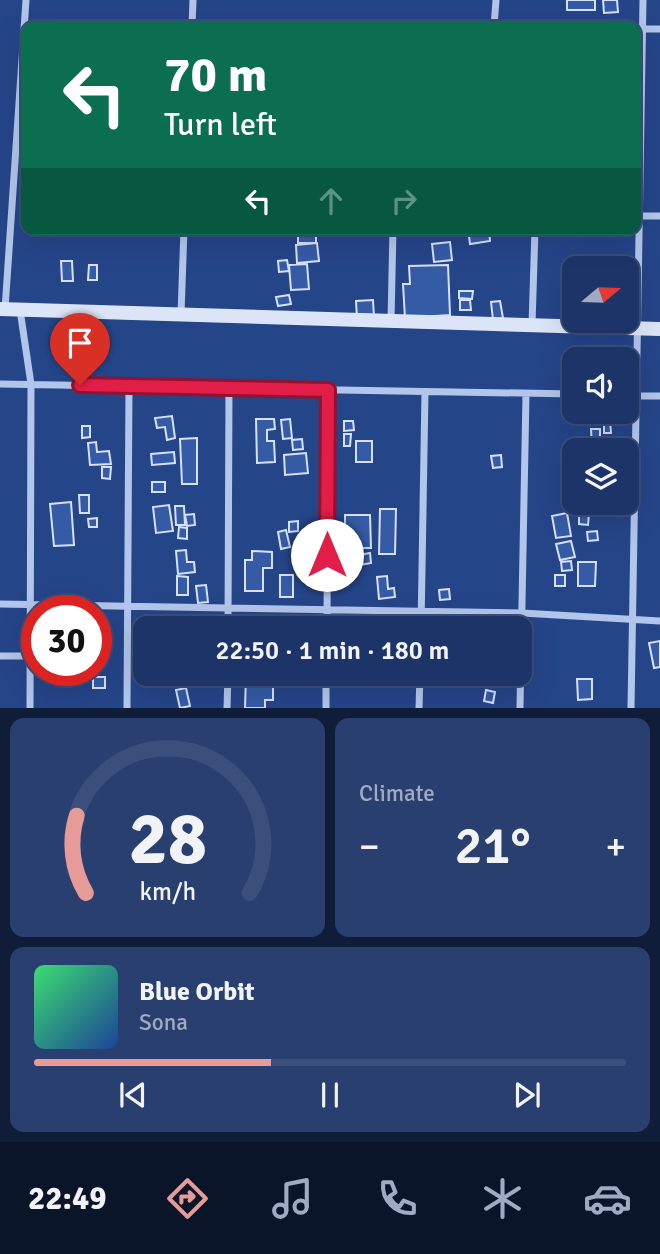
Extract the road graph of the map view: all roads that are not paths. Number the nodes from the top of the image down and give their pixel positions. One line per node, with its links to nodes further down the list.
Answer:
1 (26, 0): 5 (street)
2 (193, 0): 6 (street)
3 (496, 0): 7 (street)
4 (643, 0): 8 (street)
5 (25, 21)
6 (192, 21)
7 (494, 21)
8 (642, 29): 9 (street); 10 (street)
9 (660, 29)
10 (641, 36)
11 (21, 91): 18 (street)
12 (641, 216): 13 (street)
13 (660, 216)
14 (184, 235): 19 (street)
15 (393, 235): 20 (street)
16 (535, 235): 21 (street)
17 (640, 235): 23 (street)
18 (9, 310): 19 (street); 26 (street)
19 (181, 314): 20 (street)
20 (391, 320): 21 (street)
21 (532, 325): 22 (street)
22 (562, 326)
23 (639, 328): 24 (street)
24 (660, 329)
25 (0, 384): 26 (street)
26 (31, 384): 27 (street); 36 (street)
27 (129, 386): 28 (street); 40 (street)
28 (229, 388): 29 (street); 41 (street)
29 (328, 390): 30 (street); 42 (street)
30 (425, 392): 31 (street); 43 (street)
31 (526, 394): 32 (street); 44 (street)
32 (562, 394)
33 (639, 396): 34 (street)
34 (660, 396)
35 (637, 424): 48 (street)
36 (30, 595)
37 (0, 604): 38 (street)
38 (21, 604)
39 (112, 606): 40 (street)
40 (128, 606): 41 (street); 57 (street)
41 (228, 608): 42 (street); 45 (street)
42 (327, 610): 43 (street); 46 (street)
43 (421, 611): 44 (street); 47 (street)
44 (522, 613): 48 (street); 61 (street)
45 (228, 616)
46 (327, 616)
47 (421, 616)
48 (632, 621): 49 (street); 62 (street)
49 (660, 621)
50 (0, 656): 51 (street)
51 (21, 656)
52 (30, 686): 56 (street)
53 (228, 686): 58 (street)
54 (326, 686): 59 (street)
55 (420, 686): 60 (street)
56 (30, 708)
57 (127, 708)
58 (227, 708)
59 (326, 708)
60 (419, 708)
61 (520, 708)
62 (631, 708)

